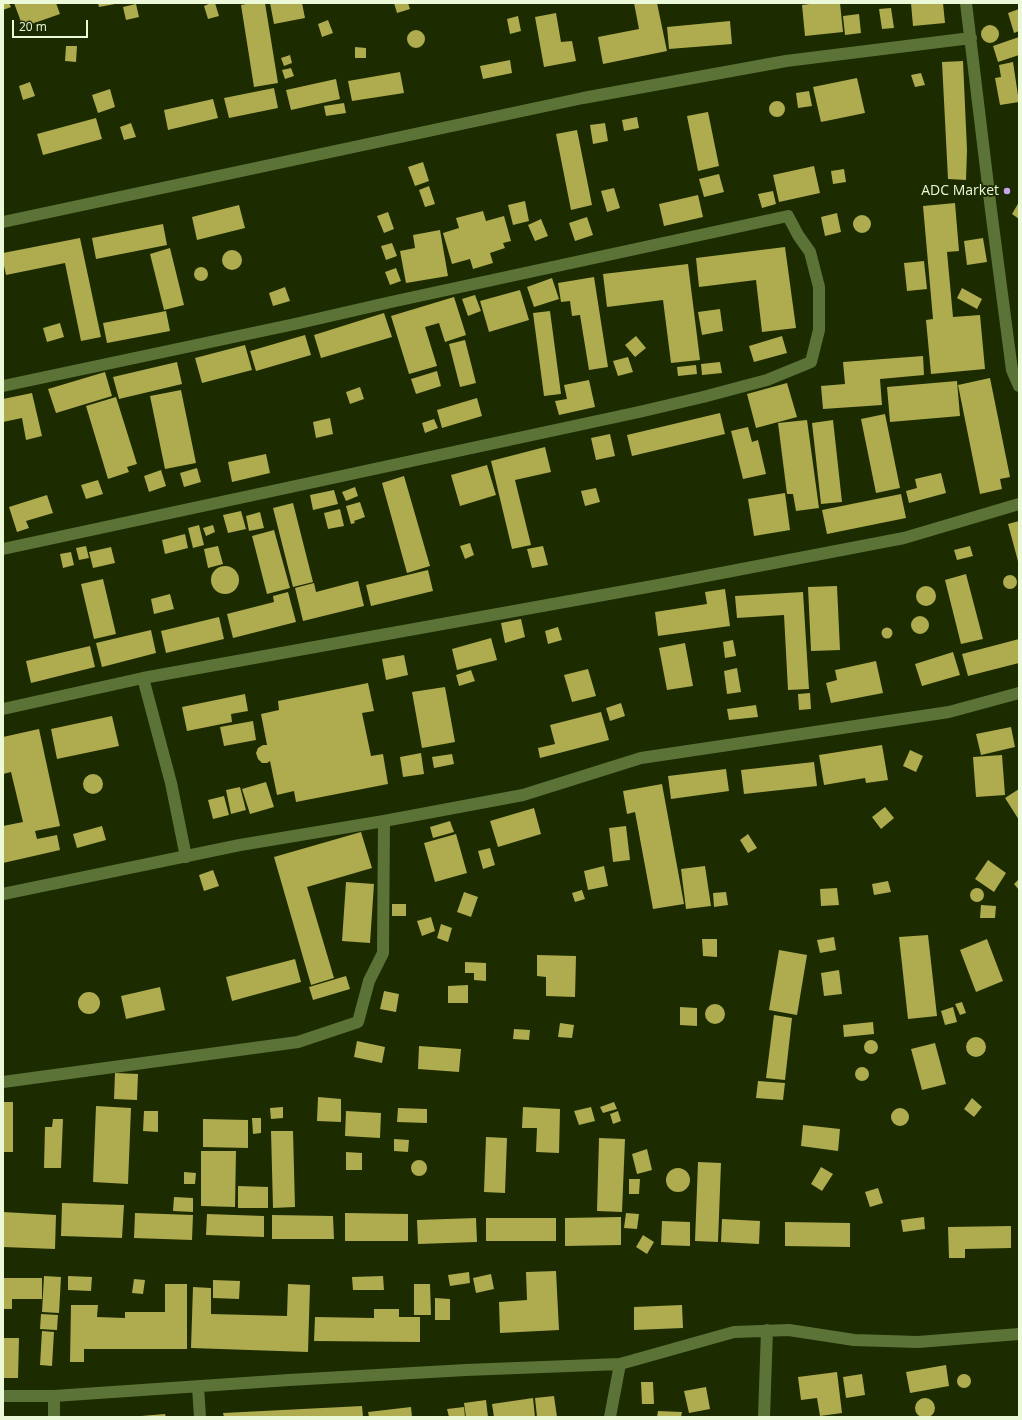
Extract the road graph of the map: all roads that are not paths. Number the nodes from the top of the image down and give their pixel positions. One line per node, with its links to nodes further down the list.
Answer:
1 (966, 3): 2 (street)
2 (970, 38): 3 (street); 5 (street)
3 (3, 222)
4 (3, 386): 7 (street)
5 (1019, 386)
6 (1019, 504): 8 (street)
7 (3, 549)
8 (143, 678): 10 (street); 12 (street)
9 (1019, 693): 11 (street)
10 (3, 709)
11 (384, 821): 12 (street); 14 (street)
12 (186, 857): 13 (street)
13 (3, 894)
14 (3, 1082)
15 (767, 1330): 16 (street); 17 (street); 24 (street)
16 (1019, 1334)
17 (620, 1364): 18 (street); 23 (street)
18 (198, 1387): 20 (street); 22 (street)
19 (3, 1396): 20 (street)
20 (54, 1396): 21 (street)
21 (54, 1417)
22 (200, 1417)
23 (610, 1417)
24 (764, 1417)

